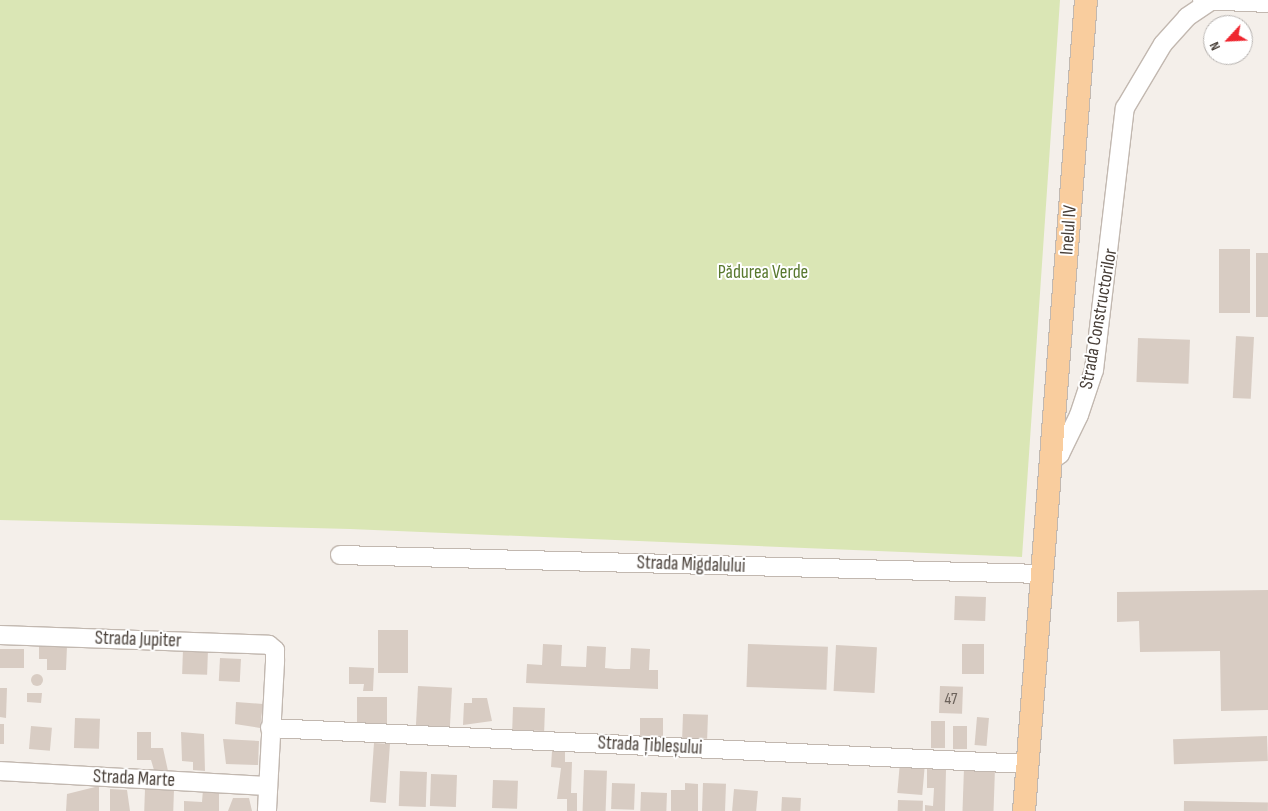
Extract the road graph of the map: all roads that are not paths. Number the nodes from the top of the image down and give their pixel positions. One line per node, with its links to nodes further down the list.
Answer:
1 (1086, 0): 5 (main road, Inelul IV)
2 (1202, 0): 3 (street)
3 (1212, 0): 4 (street); 5 (street, Strada Constructorilor)
4 (1268, 3)
5 (1052, 460): 7 (main road)
6 (340, 555): 7 (street, Strada Migdalului)
7 (1042, 574): 10 (main road)
8 (0, 635): 9 (street, Strada Jupiter)
9 (270, 728): 10 (street, Strada Țibleșului); 12 (street)
10 (1029, 764): 14 (main road)
11 (0, 771): 12 (street, Strada Marte)
12 (268, 786): 13 (street)
13 (267, 811)
14 (1024, 811)

